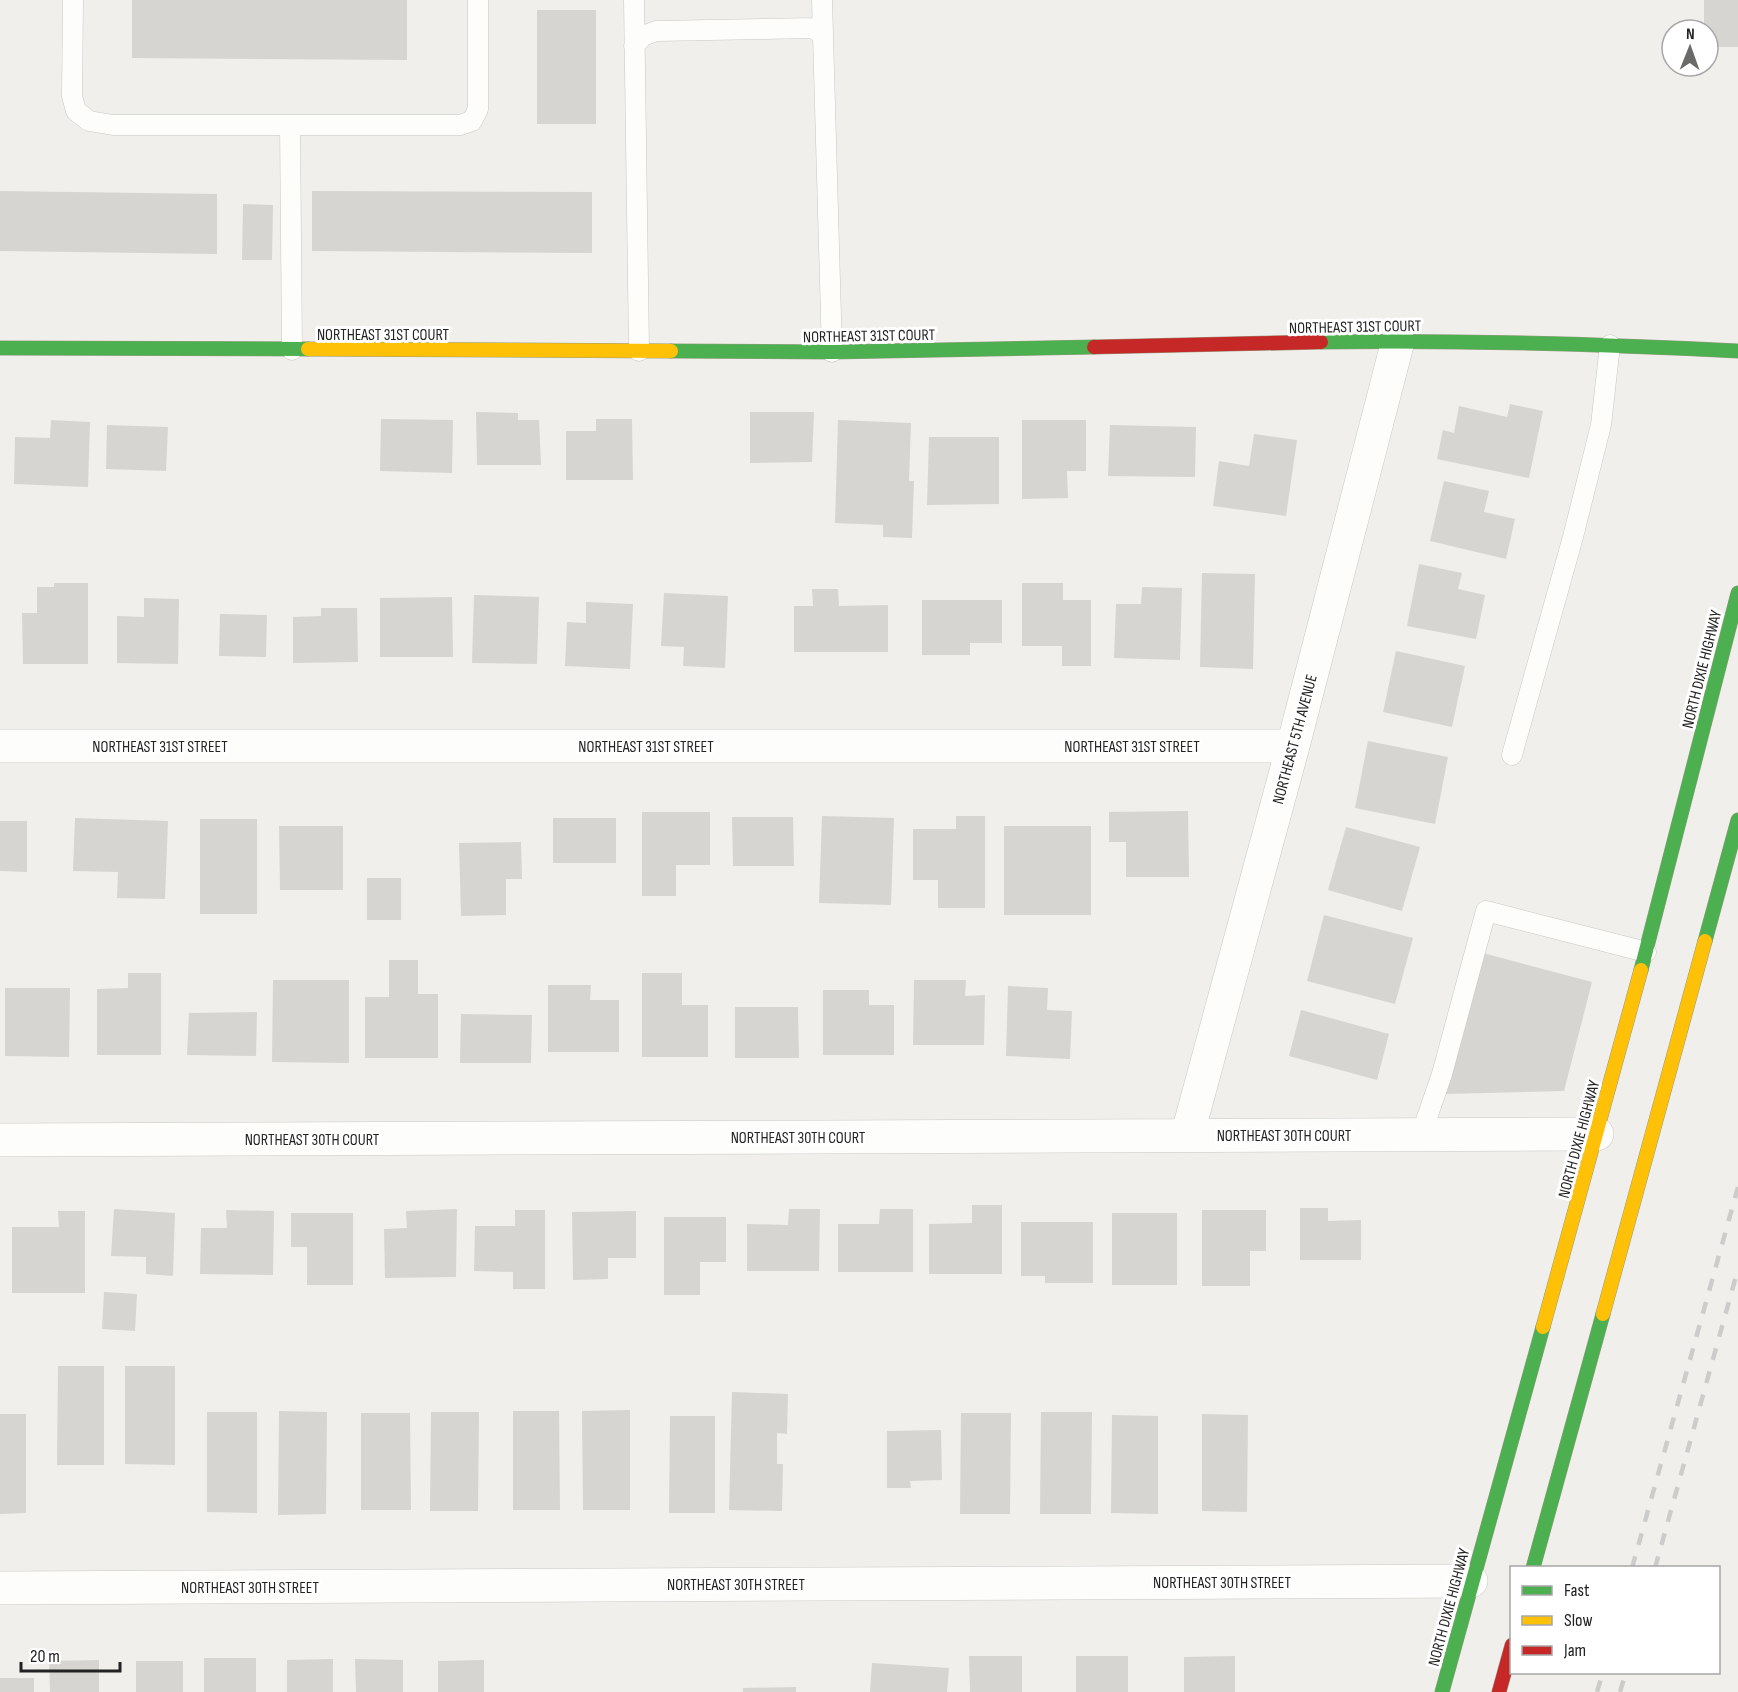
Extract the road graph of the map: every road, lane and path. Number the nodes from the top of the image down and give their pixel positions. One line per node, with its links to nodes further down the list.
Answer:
1 (72, 0): 7 (lane)
2 (478, 0): 7 (lane)
3 (634, 0): 6 (lane)
4 (822, 0): 5 (lane)
5 (823, 35): 6 (lane); 14 (lane)
6 (634, 46): 12 (lane)
7 (290, 125): 11 (lane)
8 (1398, 341): 9 (main road, NORTHEAST 31ST COURT); 14 (main road, NORTHEAST 31ST COURT); 17 (street, NORTHEAST 5TH AVENUE)
9 (1610, 345): 13 (main road, NORTHEAST 31ST COURT); 18 (lane)
10 (0, 348): 11 (main road, NORTHEAST 31ST COURT)
11 (292, 350): 12 (main road, NORTHEAST 31ST COURT)
12 (639, 351): 14 (main road, NORTHEAST 31ST COURT)
13 (1738, 351)
14 (832, 352)
15 (1738, 593): 20 (main road, NORTH DIXIE HIGHWAY)
16 (0, 746): 17 (street, NORTHEAST 31ST STREET)
17 (1293, 746): 23 (street, NORTHEAST 5TH AVENUE)
18 (1512, 755)
19 (1738, 820): 25 (main road)
20 (1646, 952): 21 (main road, NORTH DIXIE HIGHWAY); 22 (lane)
21 (1597, 1134): 22 (street, NORTHEAST 30TH COURT); 26 (main road, NORTH DIXIE HIGHWAY)
22 (1421, 1135): 23 (street, NORTHEAST 30TH COURT)
23 (1187, 1136): 24 (street, NORTHEAST 30TH COURT)
24 (0, 1140)
25 (1534, 1566)
26 (1471, 1581): 27 (street, NORTHEAST 30TH STREET); 29 (main road, NORTH DIXIE HIGHWAY)
27 (0, 1588)
28 (1510, 1652): 30 (main road)
29 (1442, 1692)
30 (1499, 1692)

